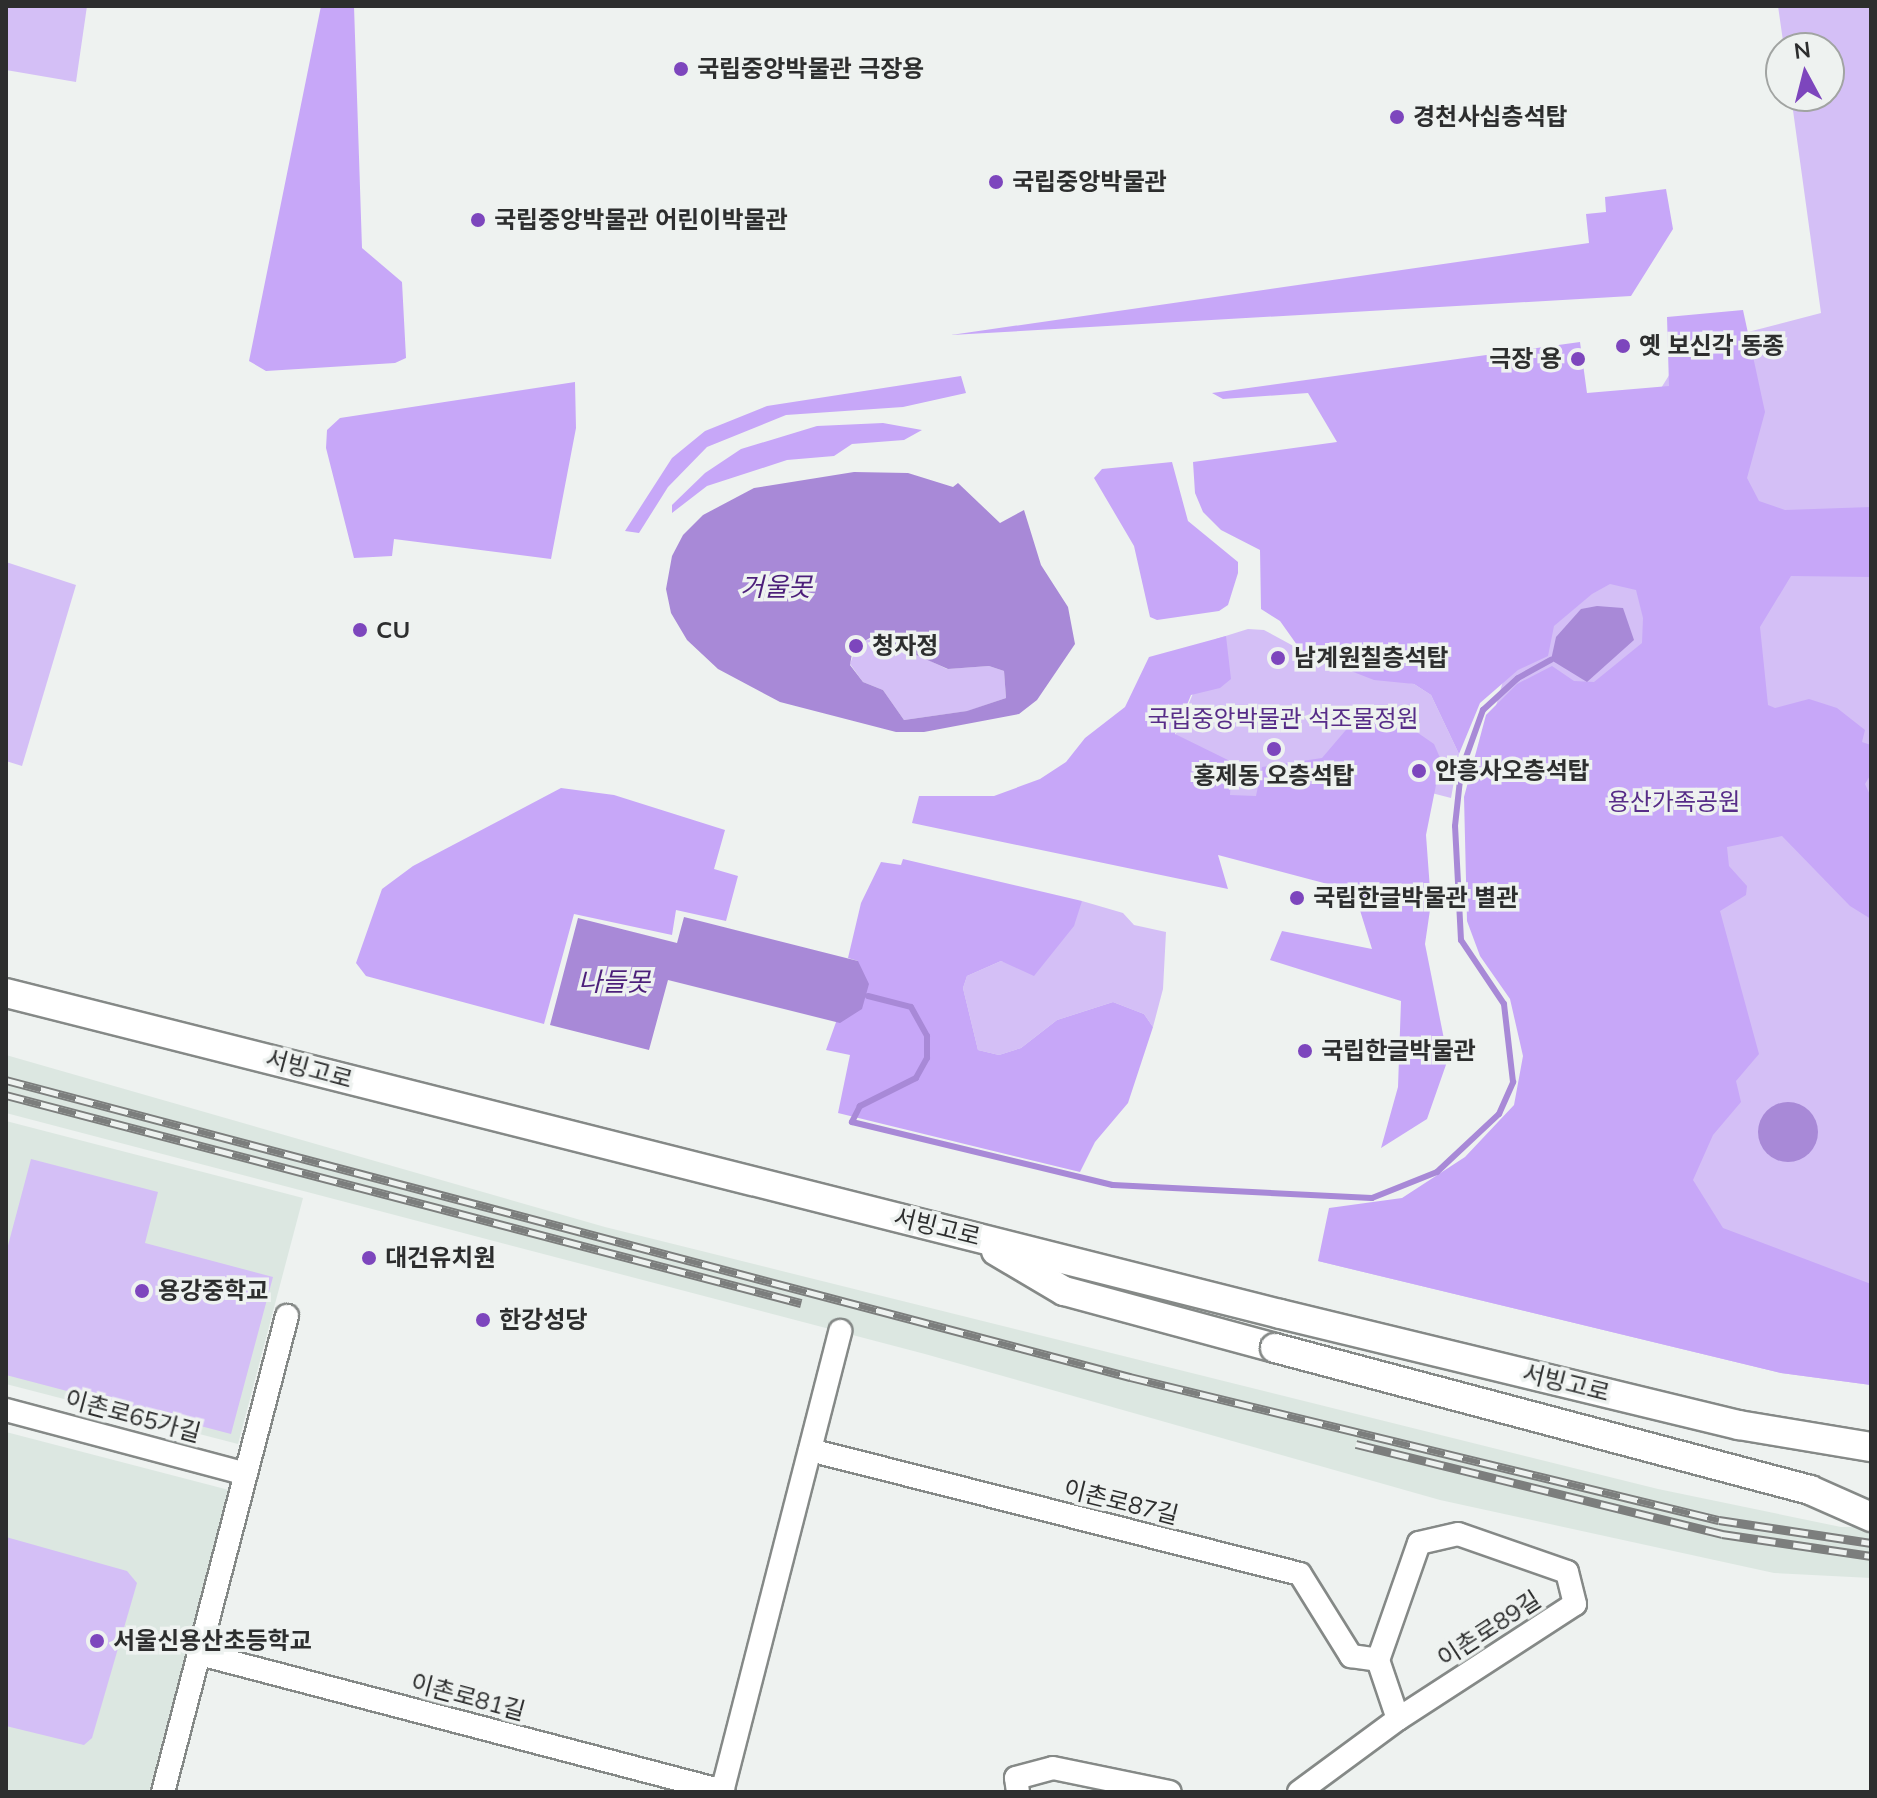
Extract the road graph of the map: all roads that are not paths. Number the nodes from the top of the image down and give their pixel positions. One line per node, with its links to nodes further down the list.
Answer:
1 (6, 993): 2 (main road, 서빙고로)
2 (967, 1235): 6 (main road, 서빙고로); 9 (main road, bridge)
3 (287, 1316): 8 (street)
4 (840, 1331): 7 (street)
5 (6, 1410): 8 (street, 이촌로65가길)
6 (1871, 1447)
7 (810, 1450): 11 (street, 이촌로87길); 13 (street)
8 (246, 1474): 10 (street)
9 (1871, 1517)
10 (200, 1654): 13 (street, 이촌로81길); 14 (street)
11 (1378, 1660): 12 (street); 12 (street, 이촌로89길)
12 (1398, 1719): 17 (street, 이촌로89길)
13 (723, 1791)
14 (163, 1792)
15 (1018, 1792): 16 (street)
16 (1170, 1792)
17 (1299, 1792)

